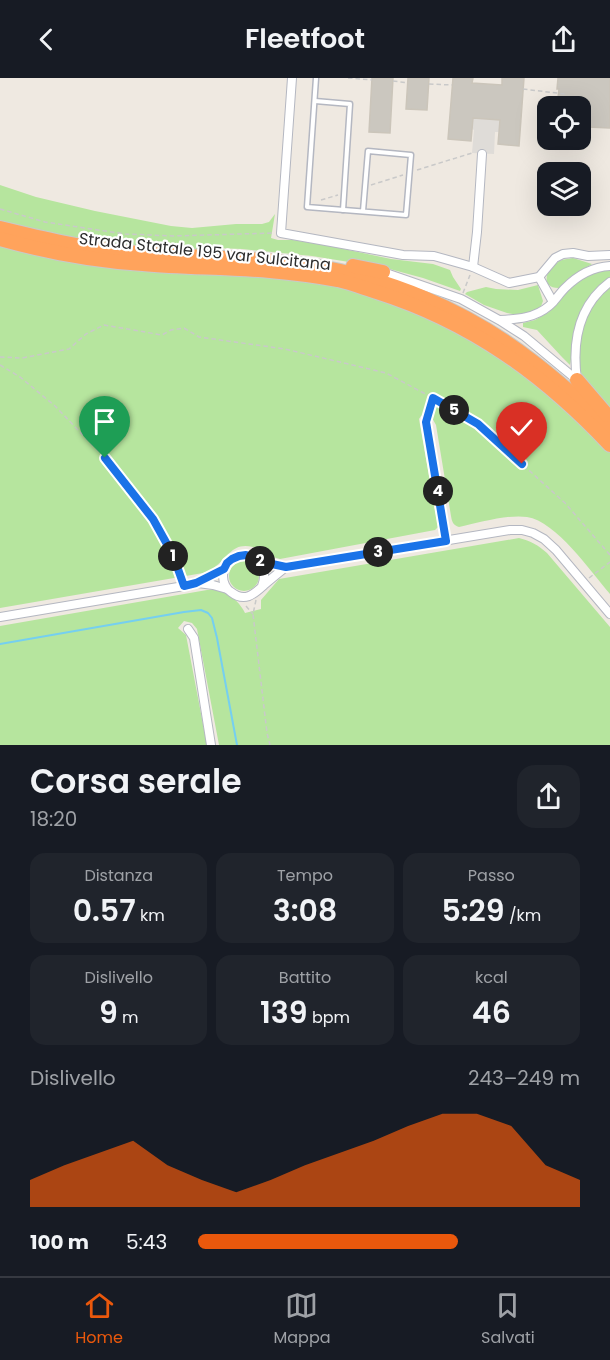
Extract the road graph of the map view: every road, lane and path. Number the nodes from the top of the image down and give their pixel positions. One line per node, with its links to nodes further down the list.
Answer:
1 (292, 78): 22 (street)
2 (316, 78): 11 (lane)
3 (348, 78): 4 (path)
4 (372, 80)
5 (393, 81): 6 (path)
6 (408, 83)
7 (429, 84): 8 (path)
8 (452, 85)
9 (523, 89): 10 (path)
10 (566, 94)
11 (315, 101): 16 (lane); 19 (lane)
12 (472, 153): 14 (path)
13 (482, 154): 27 (street)
14 (409, 173): 15 (path); 15 (lane); 20 (lane)
15 (365, 187): 20 (lane)
16 (344, 193): 17 (path); 19 (lane)
17 (321, 200)
18 (0, 209): 22 (path)
19 (343, 210): 20 (lane)
20 (363, 212)
21 (0, 228): 25 (highway, Strada Statale 195 var Sulcitana)
22 (281, 233): 27 (street)
23 (0, 239): 41 (highway, Strada Statale 195 var Sulcitana)
24 (610, 255): 29 (street)
25 (274, 261): 28 (highway); 40 (highway, Strada Statale 195 var Sulcitana)
26 (610, 266): 32 (street)
27 (473, 267): 29 (street); 31 (path)
28 (383, 272): 31 (street)
29 (538, 278): 32 (street)
30 (610, 282): 36 (street)
31 (461, 299): 33 (street)
32 (553, 302): 33 (street)
33 (499, 320): 36 (street)
34 (0, 357): 37 (path)
35 (0, 365): 50 (path)
36 (577, 380): 38 (highway)
37 (433, 398): 39 (path); 43 (path)
38 (610, 419)
39 (426, 422): 42 (lane)
40 (610, 429)
41 (610, 446)
42 (446, 541): 46 (street); 48 (street)
43 (610, 555)
44 (258, 561): 46 (street); 47 (street); 52 (street)
45 (610, 562): 48 (path)
46 (286, 567): 52 (street)
47 (224, 569): 49 (street); 51 (street)
48 (583, 582): 53 (street)
49 (196, 583): 50 (street); 51 (street)
50 (184, 586): 54 (street)
51 (227, 589): 52 (street)
52 (260, 589): 57 (path)
53 (610, 614)
54 (0, 617)
55 (188, 629): 56 (street)
56 (211, 745)
57 (270, 745)

